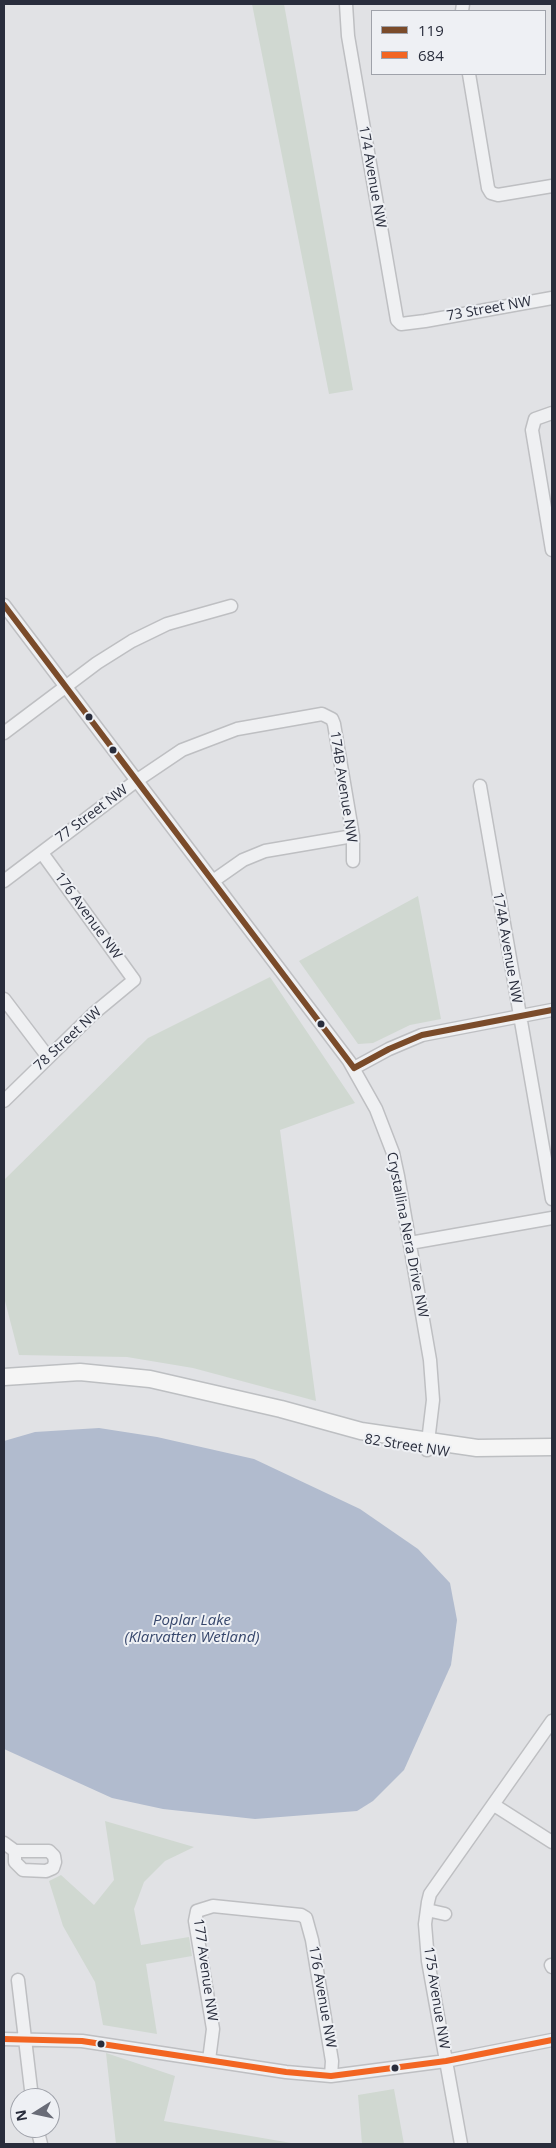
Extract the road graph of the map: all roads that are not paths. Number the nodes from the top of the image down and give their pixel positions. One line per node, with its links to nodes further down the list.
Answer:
1 (346, 4): 5 (street, 174 Avenue NW)
2 (469, 75): 3 (street)
3 (552, 186)
4 (552, 298): 5 (street, 73 Street NW)
5 (425, 321)
6 (552, 412): 7 (street)
7 (550, 530): 8 (street)
8 (552, 550)
9 (4, 605): 11 (street, Crystallina Nera Drive NW)
10 (230, 606): 11 (street)
11 (66, 687): 13 (street); 14 (street, Crystallina Nera Drive NW)
12 (327, 716): 14 (street, 77 Street NW); 16 (street, 174B Avenue NW)
13 (4, 733)
14 (136, 781): 17 (street, 77 Street NW); 19 (street, Crystallina Nera Drive NW)
15 (480, 786): 24 (street, 174A Avenue NW)
16 (353, 836): 18 (street, 174B Avenue NW); 19 (street)
17 (42, 852): 20 (street, 77 Street NW); 21 (street, 176 Avenue NW)
18 (352, 861)
19 (212, 880): 26 (street, Crystallina Nera Drive NW)
20 (4, 881)
21 (134, 980): 25 (street, 78 Street NW)
22 (4, 999): 25 (street)
23 (552, 1010): 24 (street)
24 (519, 1016): 26 (street); 28 (street, 174A Avenue NW)
25 (48, 1057): 27 (street, 78 Street NW)
26 (354, 1068): 30 (street, Crystallina Nera Drive NW)
27 (4, 1100)
28 (552, 1199)
29 (552, 1218): 30 (street)
30 (410, 1243): 32 (street, Crystallina Nera Drive NW)
31 (4, 1377): 32 (main road, 82 Street NW)
32 (428, 1446): 33 (main road, 82 Street NW); 34 (main road, 82 Street NW)
33 (552, 1447)
34 (552, 1454)
35 (552, 1721): 36 (street, 175 Avenue NW)
36 (494, 1805): 37 (street); 40 (street, 175 Avenue NW)
37 (552, 1842)
38 (4, 1843): 39 (street)
39 (15, 1851)
40 (427, 1910): 41 (street); 48 (street, 175 Avenue NW)
41 (445, 1914)
42 (306, 1918): 47 (street, 177 Avenue NW); 49 (street, 176 Avenue NW)
43 (18, 1980): 44 (street)
44 (23, 2038): 45 (street); 47 (street); 50 (street)
45 (4, 2039)
46 (552, 2040): 48 (street)
47 (209, 2060): 49 (street)
48 (446, 2061): 49 (street); 51 (street, 175 Avenue NW)
49 (331, 2076)
50 (30, 2088)
51 (461, 2144)

